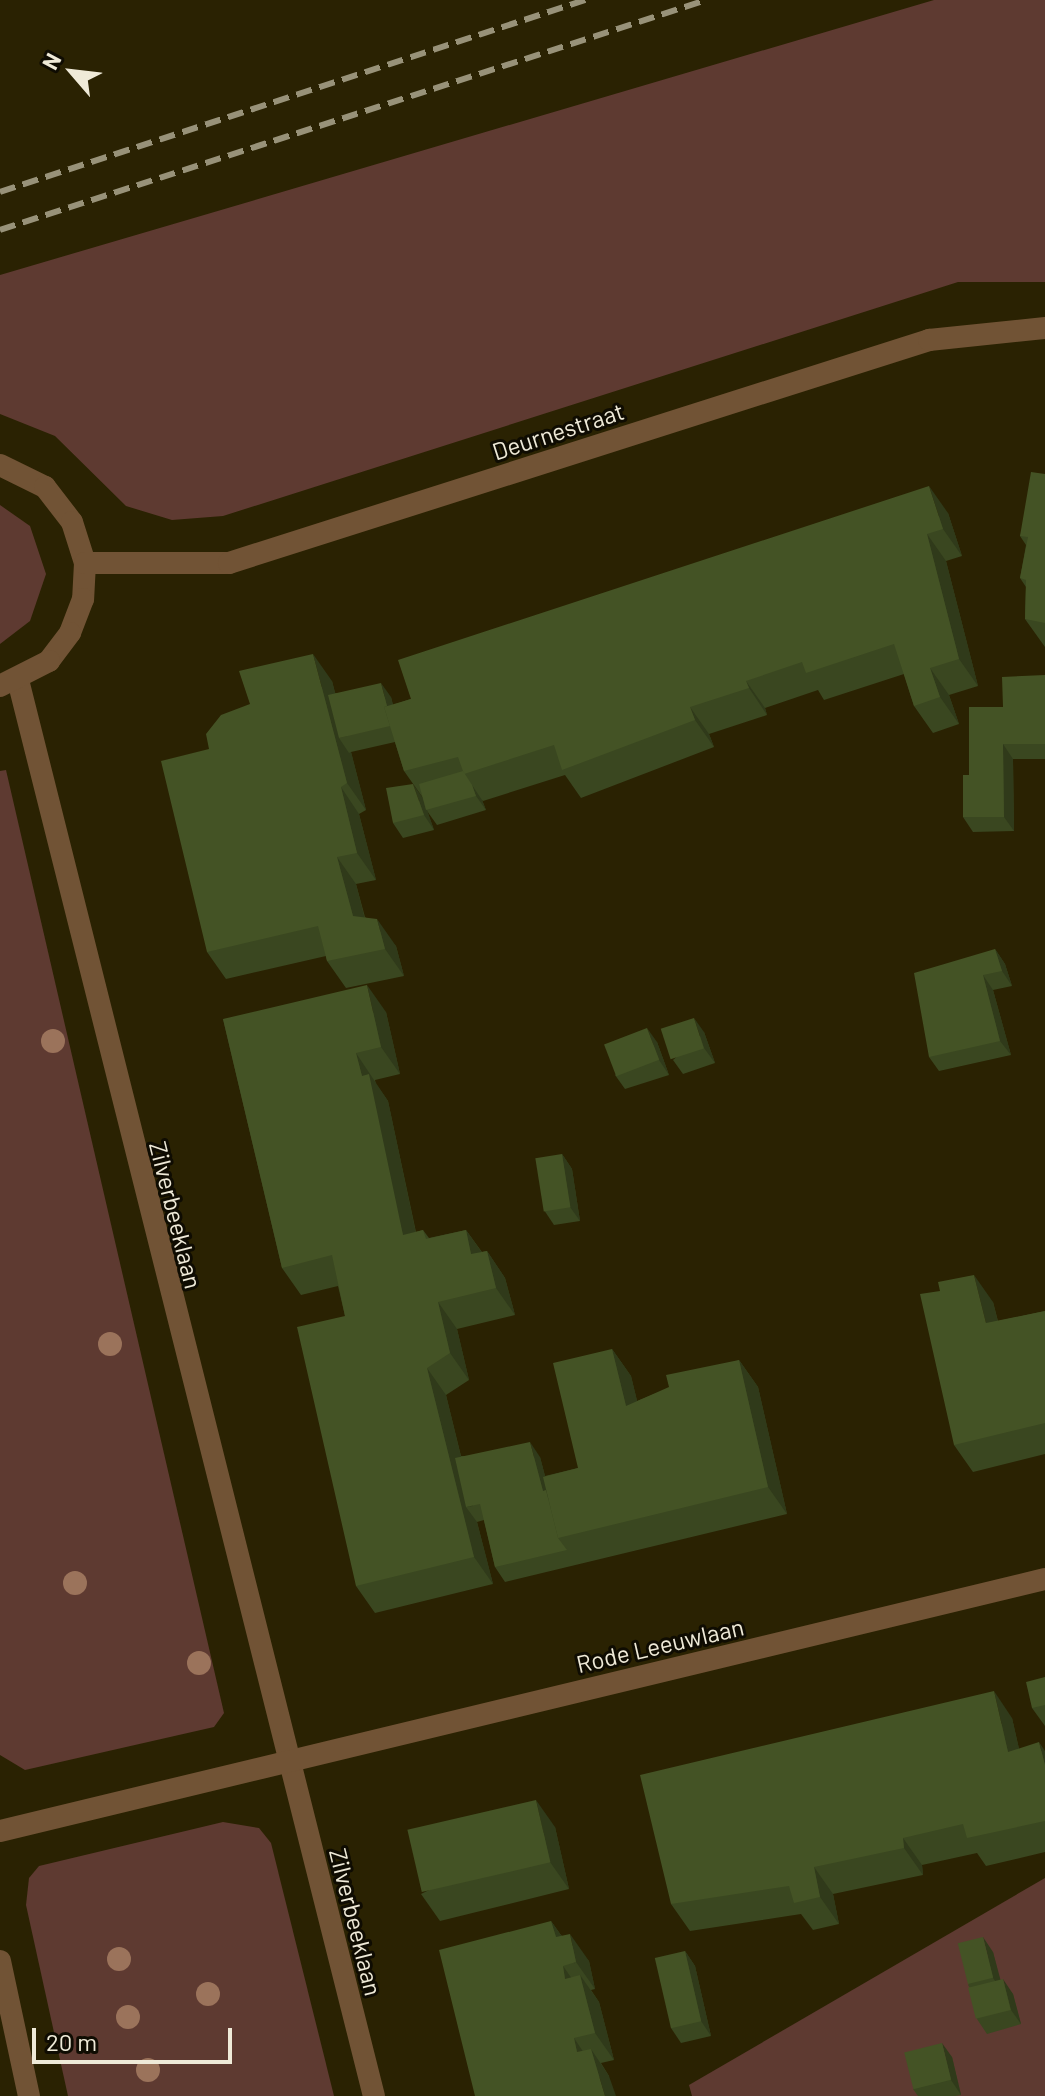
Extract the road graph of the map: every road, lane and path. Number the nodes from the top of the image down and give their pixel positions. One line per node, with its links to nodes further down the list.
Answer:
1 (1045, 328): 3 (street, Deurnestraat)
2 (0, 465): 3 (street)
3 (85, 563): 4 (street)
4 (9, 683): 6 (street, Zilverbeeklaan)
5 (1045, 1579): 6 (street, Rode Leeuwlaan)
6 (288, 1761): 7 (street); 10 (street, Zilverbeeklaan)
7 (0, 1831)
8 (0, 1961): 9 (street)
9 (29, 2096)
10 (374, 2096)

